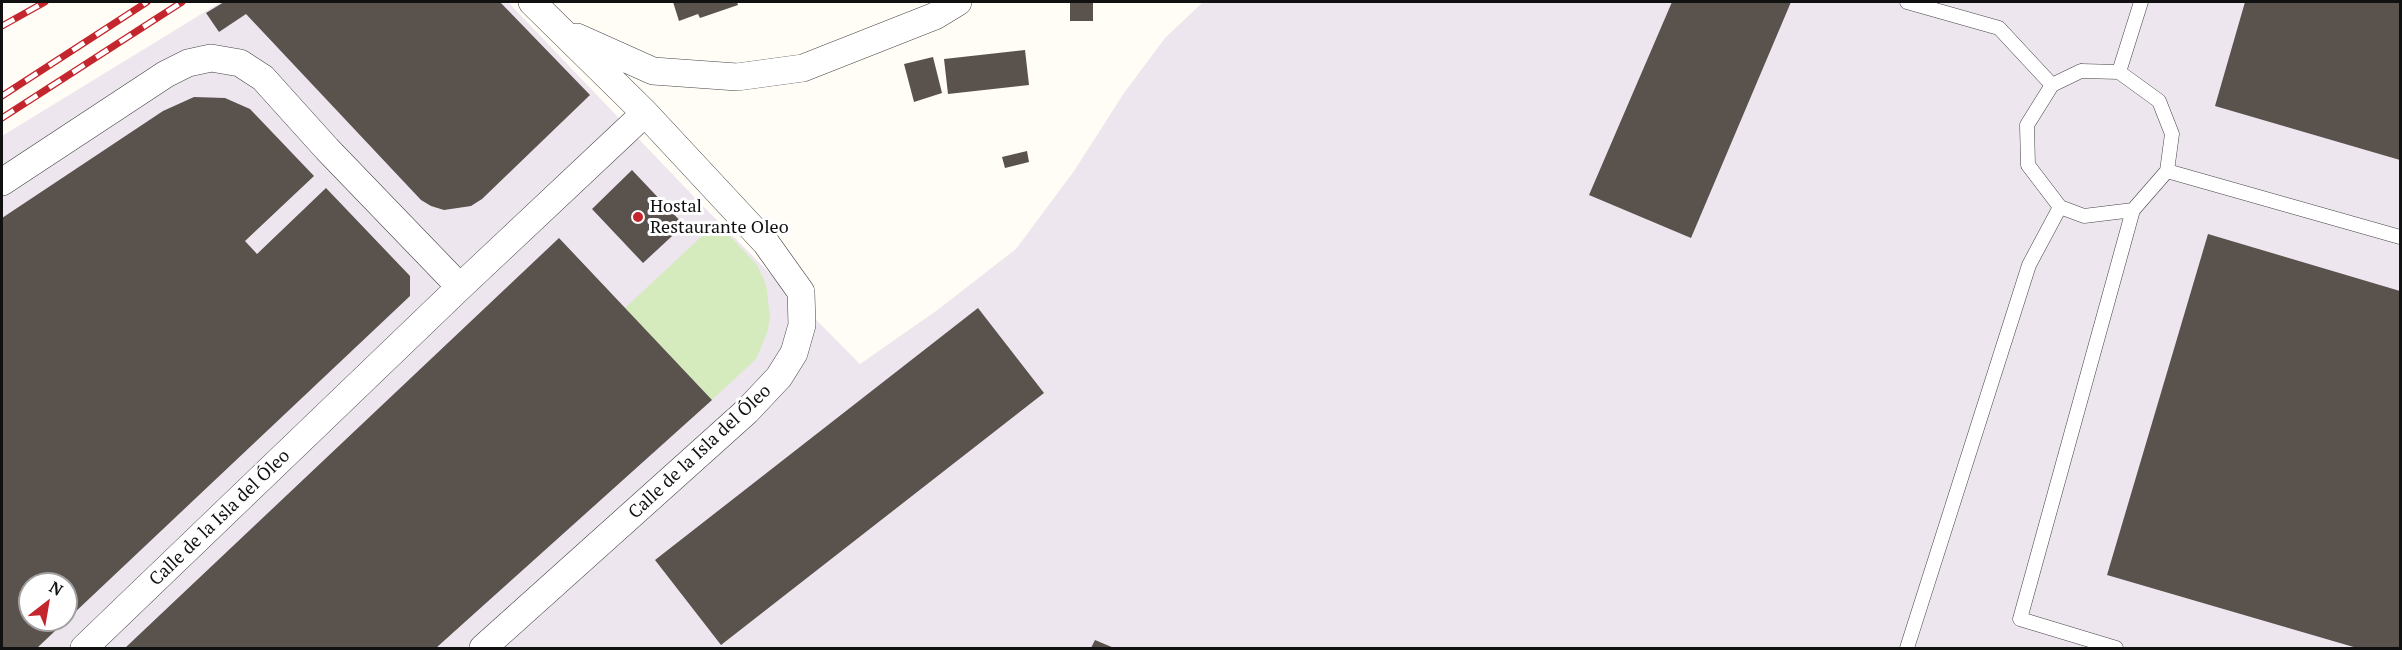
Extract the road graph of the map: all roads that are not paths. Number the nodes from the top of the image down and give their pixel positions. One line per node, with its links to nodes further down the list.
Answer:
1 (532, 2): 5 (street, Calle de la Isla del Óleo)
2 (958, 2): 5 (street)
3 (1907, 2): 7 (lane)
4 (2141, 2): 6 (lane)
5 (560, 29): 8 (street, Calle de la Isla del Óleo)
6 (2119, 72): 7 (lane); 9 (lane)
7 (2052, 85): 11 (lane)
8 (645, 113): 14 (street, Calle de la Isla del Óleo); 16 (street, Calle de la Isla del Óleo)
9 (2167, 171): 12 (lane); 13 (lane)
10 (2, 182): 14 (street)
11 (2060, 207): 12 (lane); 17 (lane)
12 (2133, 210): 18 (lane)
13 (2400, 237)
14 (460, 287): 15 (street, Calle de la Isla del Óleo)
15 (84, 648)
16 (483, 648)
17 (1908, 648)
18 (2116, 648)

